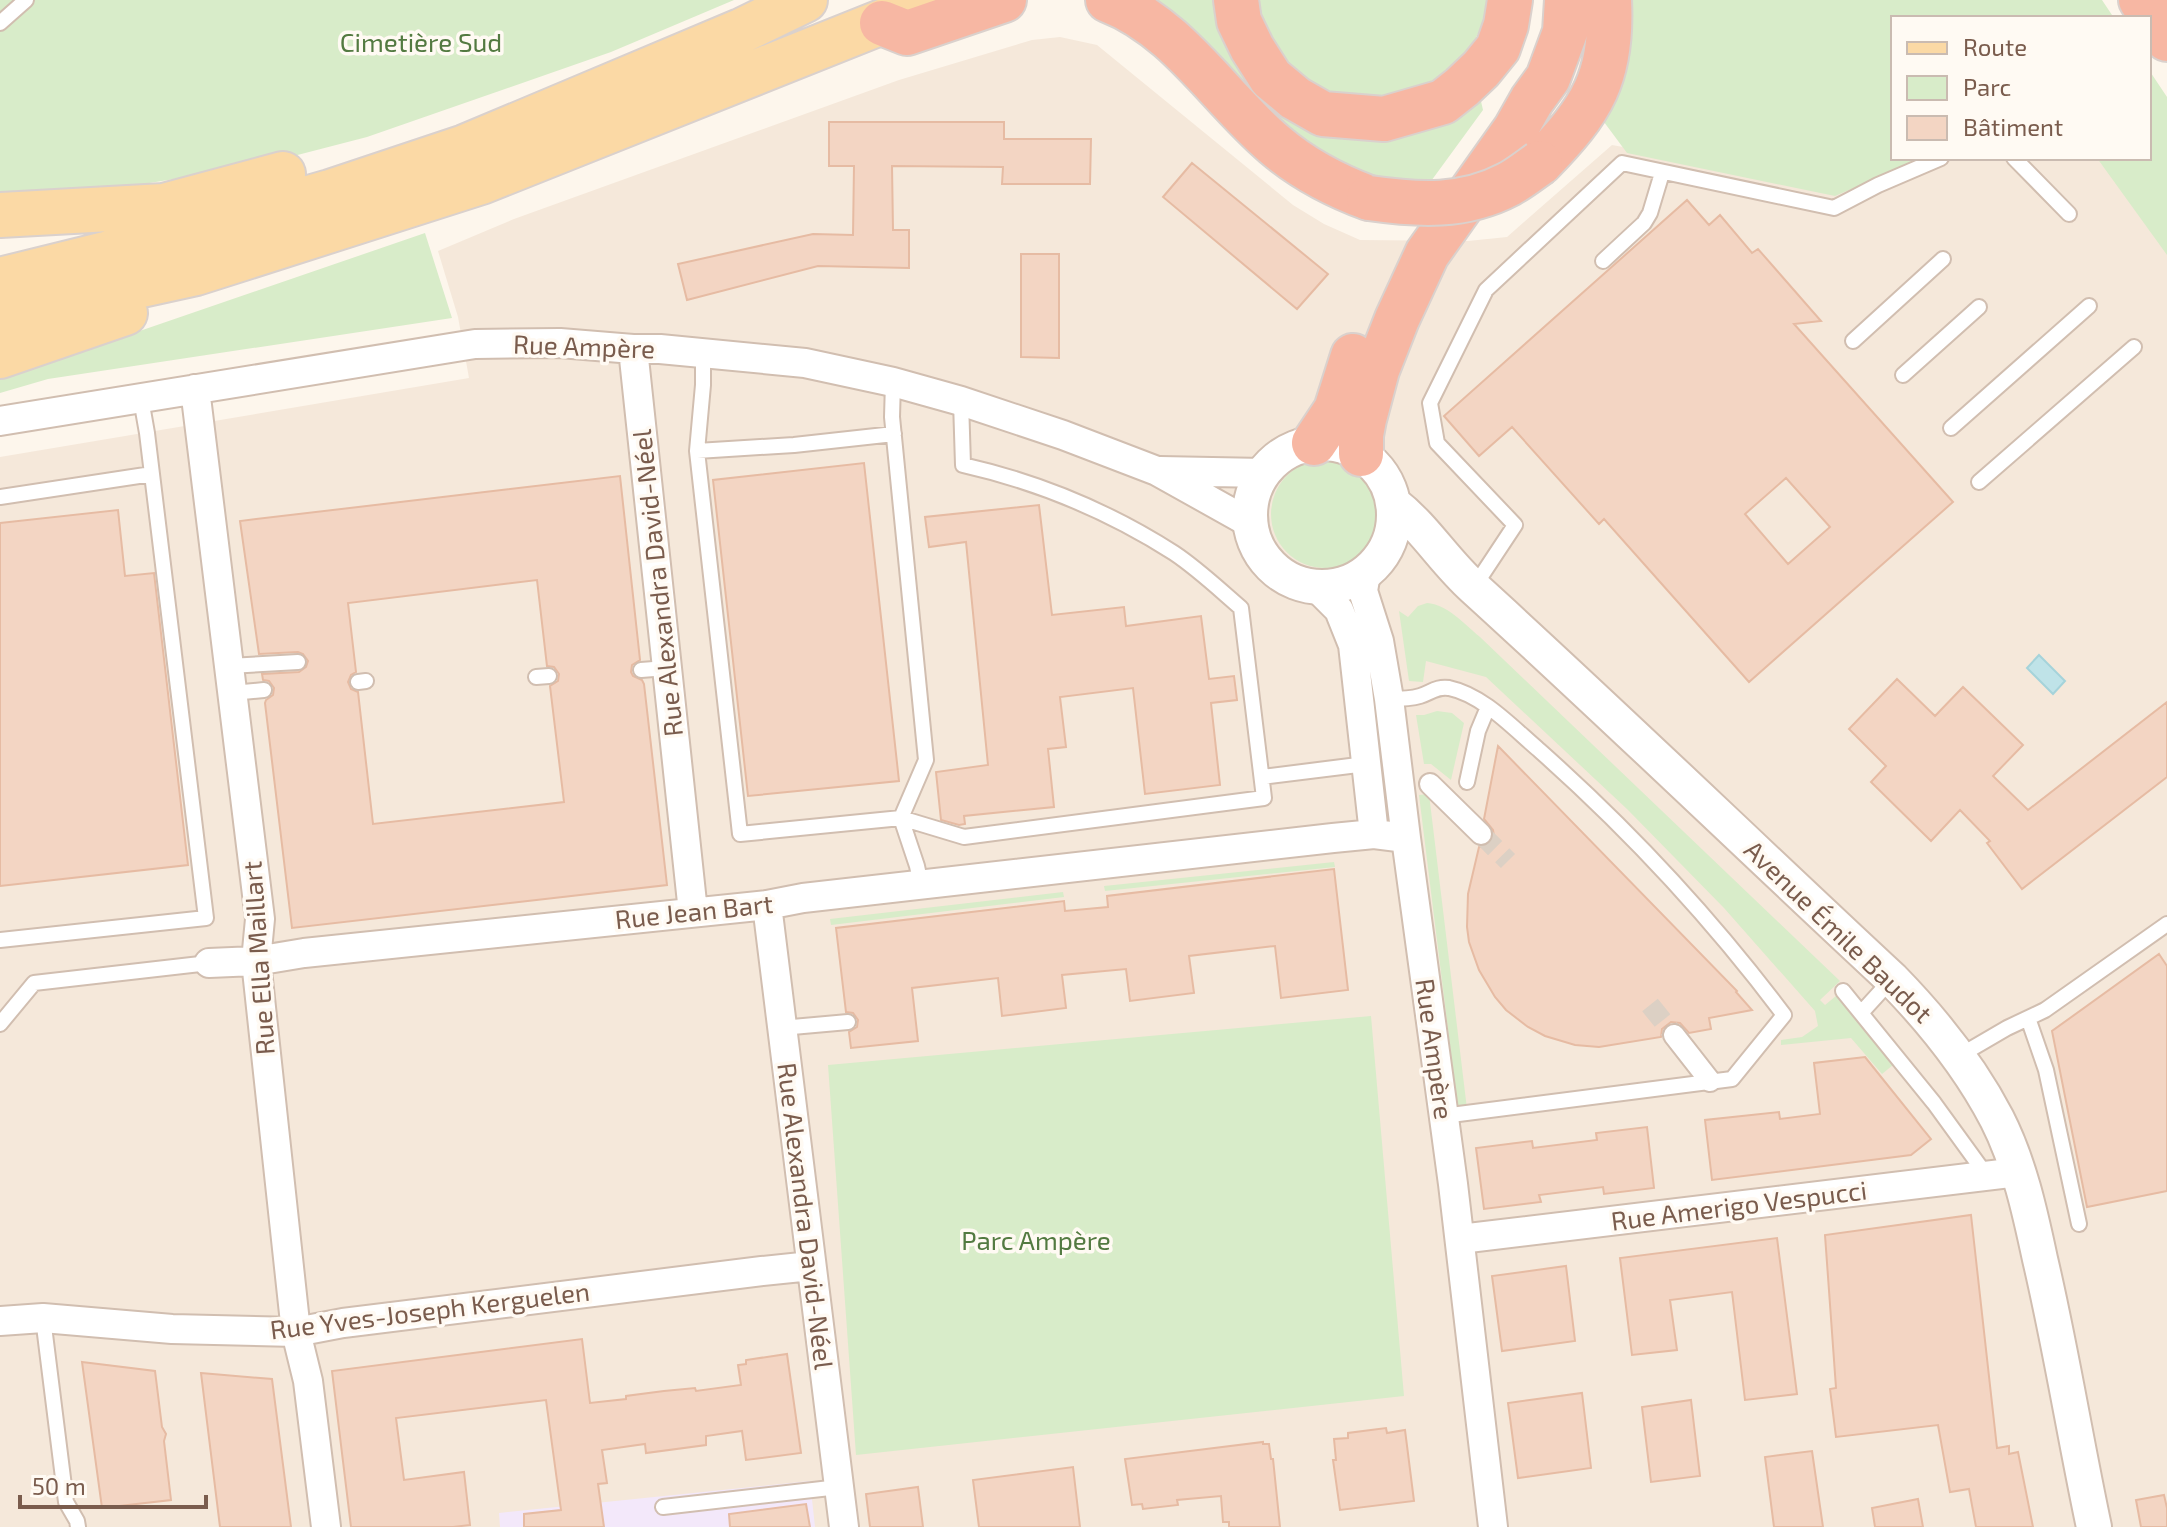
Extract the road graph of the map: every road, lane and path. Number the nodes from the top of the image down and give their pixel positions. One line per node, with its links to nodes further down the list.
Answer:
1 (26, 0): 12 (lane)
2 (805, 0): 15 (main road)
3 (937, 0): 13 (main road)
4 (1004, 0): 13 (highway)
5 (1108, 0): 10 (highway, bridge)
6 (1236, 0): 7 (highway)
7 (1510, 0)
8 (1541, 0): 41 (highway)
9 (1567, 0): 43 (highway)
10 (1609, 0)
11 (2141, 0): 14 (highway)
12 (0, 23)
13 (882, 23): 23 (main road)
14 (2167, 39)
15 (465, 147): 20 (main road); 24 (main road)
16 (1936, 160): 18 (lane)
17 (2016, 160): 19 (lane)
18 (1662, 173): 22 (lane); 52 (lane)
19 (2069, 214)
20 (0, 215)
21 (1943, 259): 28 (lane)
22 (1603, 261)
23 (196, 273): 27 (main road); 32 (main road)
24 (0, 280)
25 (2089, 306): 39 (lane)
26 (1979, 307): 33 (lane)
27 (0, 316)
28 (1853, 341)
29 (2134, 347): 47 (lane)
30 (633, 349): 31 (street, Rue Ampère); 35 (street, Rue Ampère); 69 (street, Rue Alexandra David-Néel)
31 (703, 353): 34 (street, Rue Ampère); 42 (lane)
32 (0, 356)
33 (1903, 375)
34 (893, 382): 37 (street, Rue Ampère); 40 (lane)
35 (195, 389): 36 (street, Rue Ampère); 55 (street, Rue Ella Maillart)
36 (141, 399): 38 (street, Rue Ampère); 46 (lane)
37 (961, 401): 44 (street, Rue Ampère); 60 (lane)
38 (0, 421)
39 (1951, 428)
40 (894, 434): 42 (lane); 63 (lane)
41 (1314, 443): 43 (street); 45 (street)
42 (697, 451): 63 (lane)
43 (1361, 454): 49 (street)
44 (1157, 471): 45 (street, Rue Ampère); 50 (street, Rue Ampère)
45 (1264, 473): 50 (street)
46 (152, 474): 48 (lane); 71 (lane)
47 (1979, 482)
48 (0, 497)
49 (1394, 504): 51 (street); 52 (street, Avenue Émile Baudot)
50 (1250, 523): 53 (street)
51 (1375, 564): 52 (street, Avenue Émile Baudot); 53 (street); 58 (street, Rue Ampère)
52 (1465, 580): 74 (street, Avenue Émile Baudot)
53 (1317, 588): 58 (street, Rue Ampère)
54 (298, 662): 55 (lane)
55 (231, 679): 56 (lane); 72 (street, Rue Ella Maillart)
56 (264, 690)
57 (1488, 707): 58 (lane); 61 (lane); 83 (lane)
58 (1376, 716): 59 (street, Rue Ampère); 66 (street, Rue Ampère)
59 (1366, 764): 60 (lane); 64 (street, Rue Ampère)
60 (1262, 777): 63 (lane)
61 (1467, 782)
62 (1430, 784): 65 (street)
63 (901, 818): 67 (lane)
64 (1374, 834): 66 (street, Rue Jean Bart); 67 (street, Rue Jean Bart)
65 (1481, 834)
66 (1406, 838): 84 (street, Rue Ampère)
67 (921, 885): 68 (street, Rue Jean Bart)
68 (767, 905): 69 (street, Rue Jean Bart); 80 (street, Rue Alexandra David-Néel)
69 (690, 913): 72 (street, Rue Jean Bart)
70 (2167, 924): 77 (lane)
71 (0, 940)
72 (256, 961): 73 (street, Rue Jean Bart); 91 (street, Rue Ella Maillart)
73 (209, 963): 79 (lane, Rue Jean Bart)
74 (1892, 979): 76 (lane); 82 (street, Avenue Émile Baudot)
75 (1843, 991): 76 (lane)
76 (1861, 1013): 85 (lane)
77 (2028, 1018): 82 (lane); 86 (lane)
78 (848, 1022): 80 (lane)
79 (0, 1024)
80 (781, 1028): 88 (street, Rue Alexandra David-Néel)
81 (1674, 1035): 83 (street)
82 (1959, 1056): 85 (street, Avenue Émile Baudot)
83 (1710, 1081): 84 (lane)
84 (1443, 1116): 87 (street, Rue Ampère)
85 (2002, 1174): 87 (street, Rue Amerigo Vespucci); 98 (street, Avenue Émile Baudot)
86 (2079, 1224)
87 (1460, 1239): 97 (street, Rue Ampère)
88 (811, 1266): 91 (street, Rue Yves-Joseph Kerguelen); 92 (street, Rue Alexandra David-Néel)
89 (43, 1318): 90 (street, Rue Yves-Joseph Kerguelen); 91 (street, Rue Yves-Joseph Kerguelen); 94 (lane)
90 (0, 1321)
91 (296, 1332): 95 (street, Rue Ella Maillart)
92 (839, 1487): 93 (lane); 96 (street, Rue Alexandra David-Néel)
93 (663, 1507)
94 (78, 1527)
95 (326, 1527)
96 (844, 1527)
97 (1493, 1527)
98 (2094, 1527)

